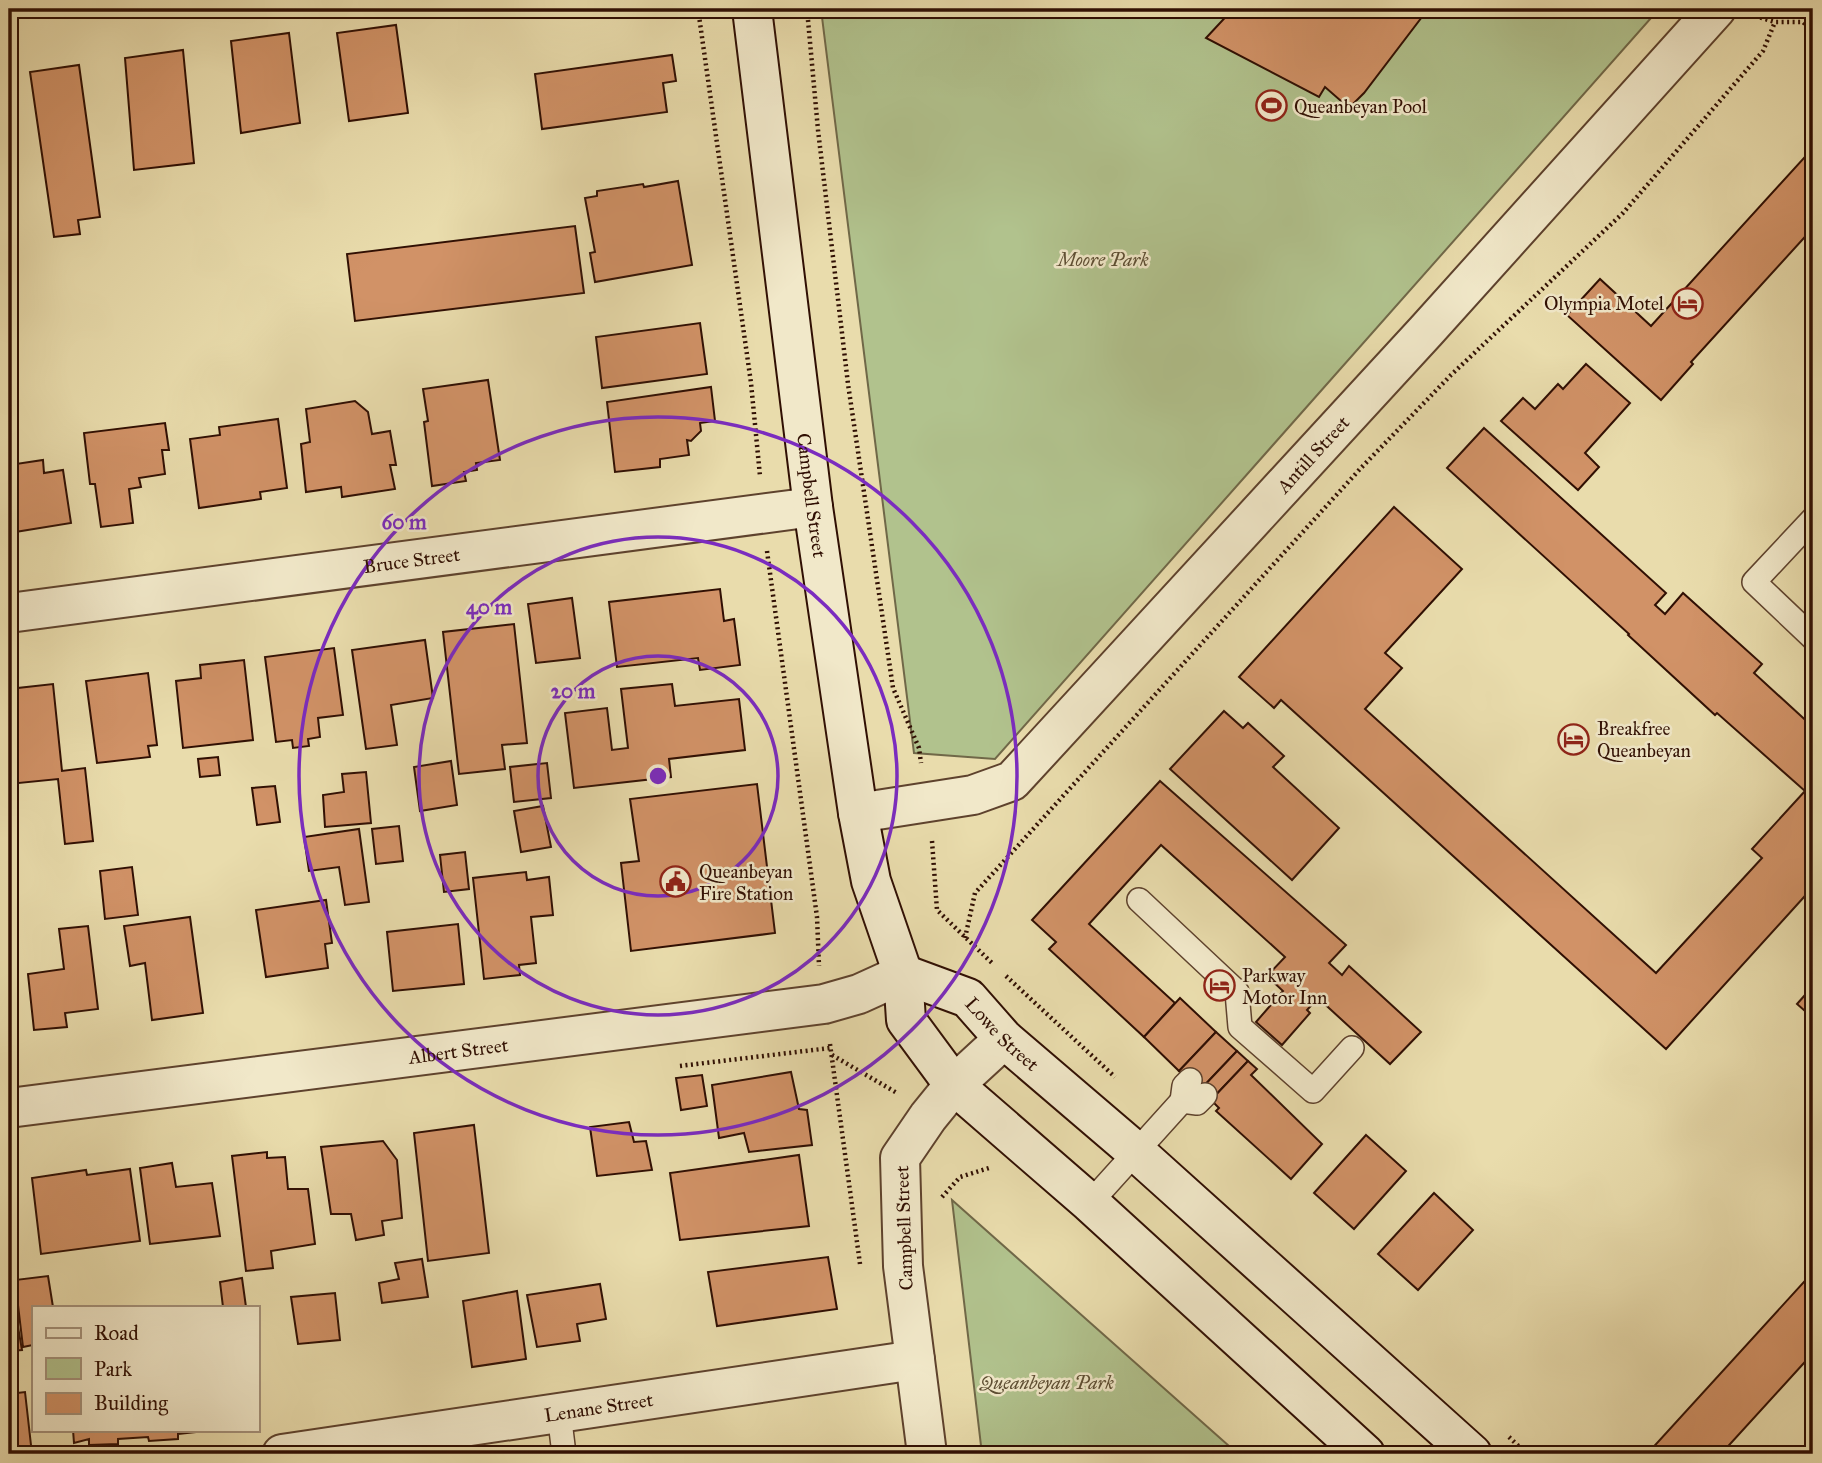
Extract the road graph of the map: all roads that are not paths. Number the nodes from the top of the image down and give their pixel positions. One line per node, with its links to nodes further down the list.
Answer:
1 (752, 9): 3 (street, Campbell Street)
2 (1716, 9): 7 (street, Antill Street)
3 (813, 507): 5 (street, Bruce Street); 7 (street, Campbell Street)
4 (1813, 519): 6 (lane)
5 (9, 612)
6 (1813, 638)
7 (858, 813): 9 (street, Campbell Street)
8 (1139, 900): 11 (lane)
9 (903, 974): 10 (street, Lowe Street); 12 (street); 14 (street, Albert Street)
10 (1004, 1039): 12 (street, Campbell Street); 15 (street, Lowe Street)
11 (1352, 1048)
12 (954, 1085): 16 (street); 17 (street, Campbell Street)
13 (1192, 1092): 15 (lane)
14 (9, 1108)
15 (1135, 1152): 16 (lane); 23 (street, Lowe Street)
16 (1090, 1203): 22 (street)
17 (915, 1360): 18 (street, Lenane Street); 21 (street, Campbell Street)
18 (559, 1413): 19 (street, Lenane Street); 20 (lane)
19 (282, 1454)
20 (564, 1454)
21 (927, 1454)
22 (1365, 1454)
23 (1472, 1454)

